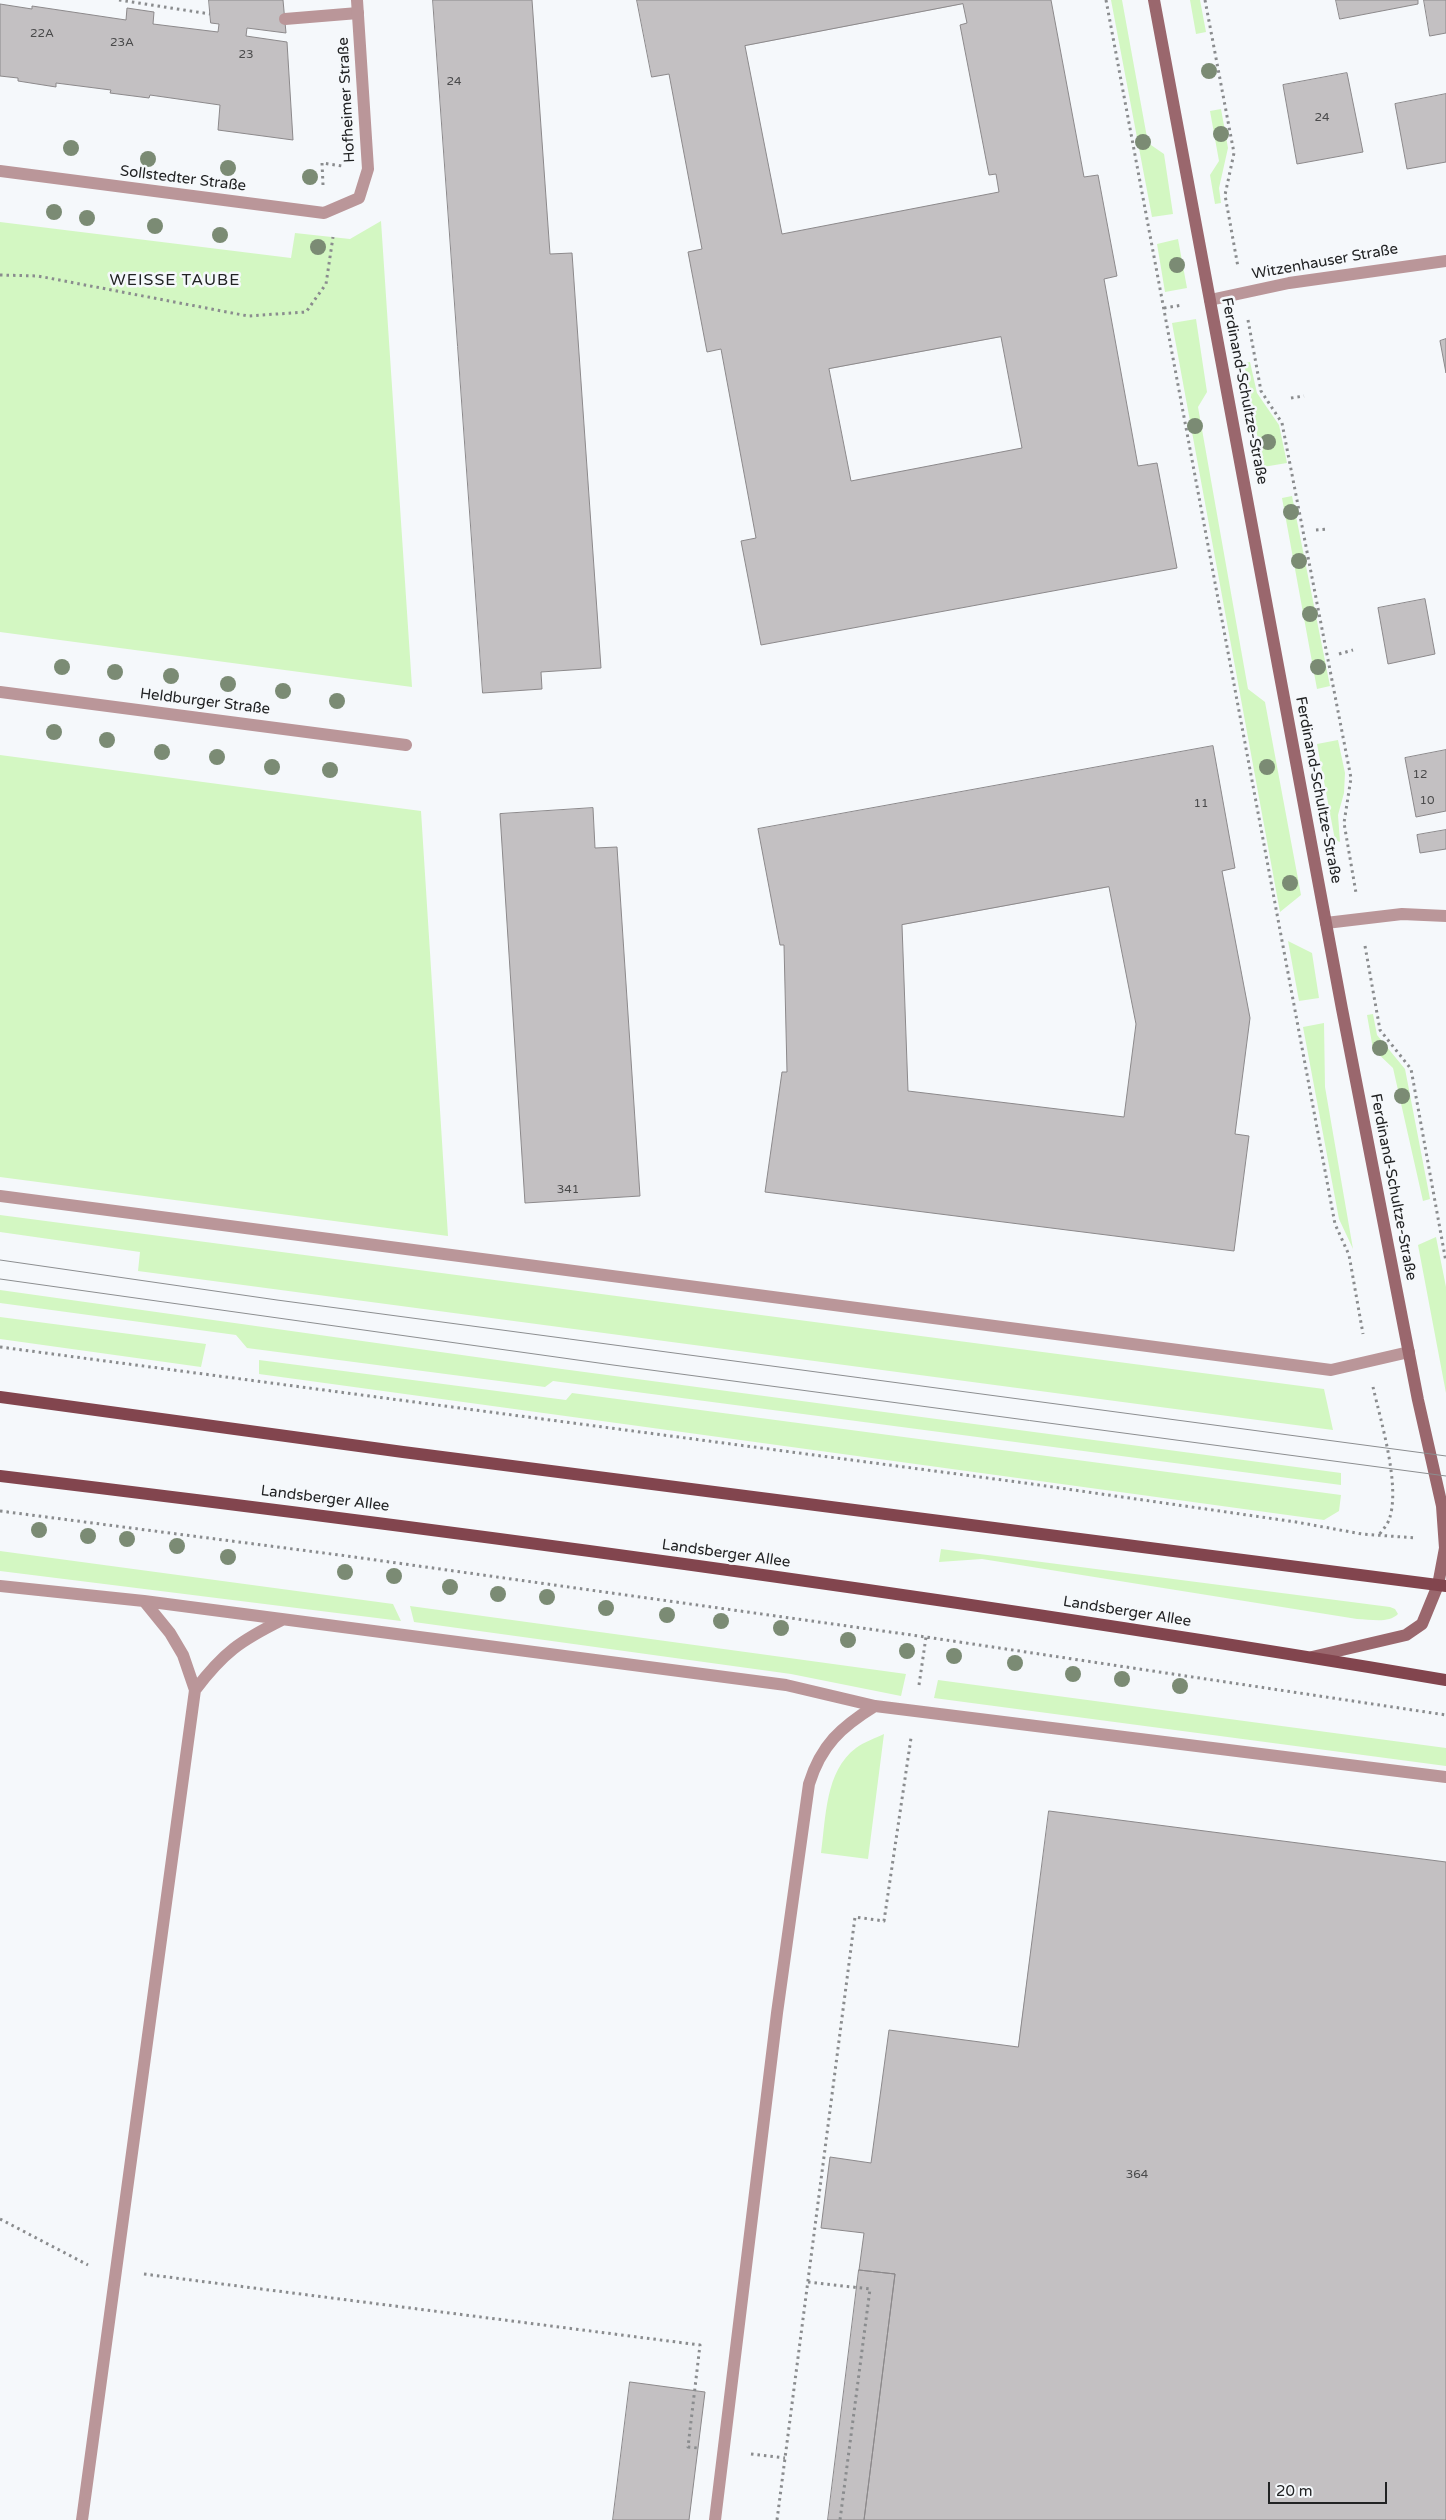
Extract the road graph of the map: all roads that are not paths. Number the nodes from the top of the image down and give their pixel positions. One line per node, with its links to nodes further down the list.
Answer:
1 (357, 0): 3 (street, Hofheimer Straße)
2 (1154, 0): 8 (street, Ferdinand-Schultze-Straße)
3 (358, 13): 4 (street); 6 (street, Hofheimer Straße)
4 (285, 19)
5 (0, 171): 6 (street, Sollstedter Straße)
6 (324, 213)
7 (1446, 261): 8 (street, Witzenhauser Straße)
8 (1210, 300): 12 (street, Ferdinand-Schultze-Straße)
9 (0, 692): 10 (street, Heldburger Straße)
10 (406, 745)
11 (1446, 916): 12 (street)
12 (1326, 923): 14 (street, Ferdinand-Schultze-Straße)
13 (0, 1196): 14 (street)
14 (1409, 1352): 17 (street, Ferdinand-Schultze-Straße)
15 (0, 1397): 17 (main road)
16 (0, 1476): 21 (main road, Landsberger Allee)
17 (1442, 1585): 21 (street, Ferdinand-Schultze-Straße)
18 (0, 1586): 19 (street)
19 (144, 1601): 20 (street); 23 (street)
20 (282, 1620): 23 (street); 24 (street)
21 (1312, 1657): 22 (main road, Landsberger Allee)
22 (1446, 1680)
23 (195, 1690): 26 (street)
24 (875, 1706): 25 (street); 27 (street)
25 (1446, 1777)
26 (82, 2520)
27 (715, 2520)

